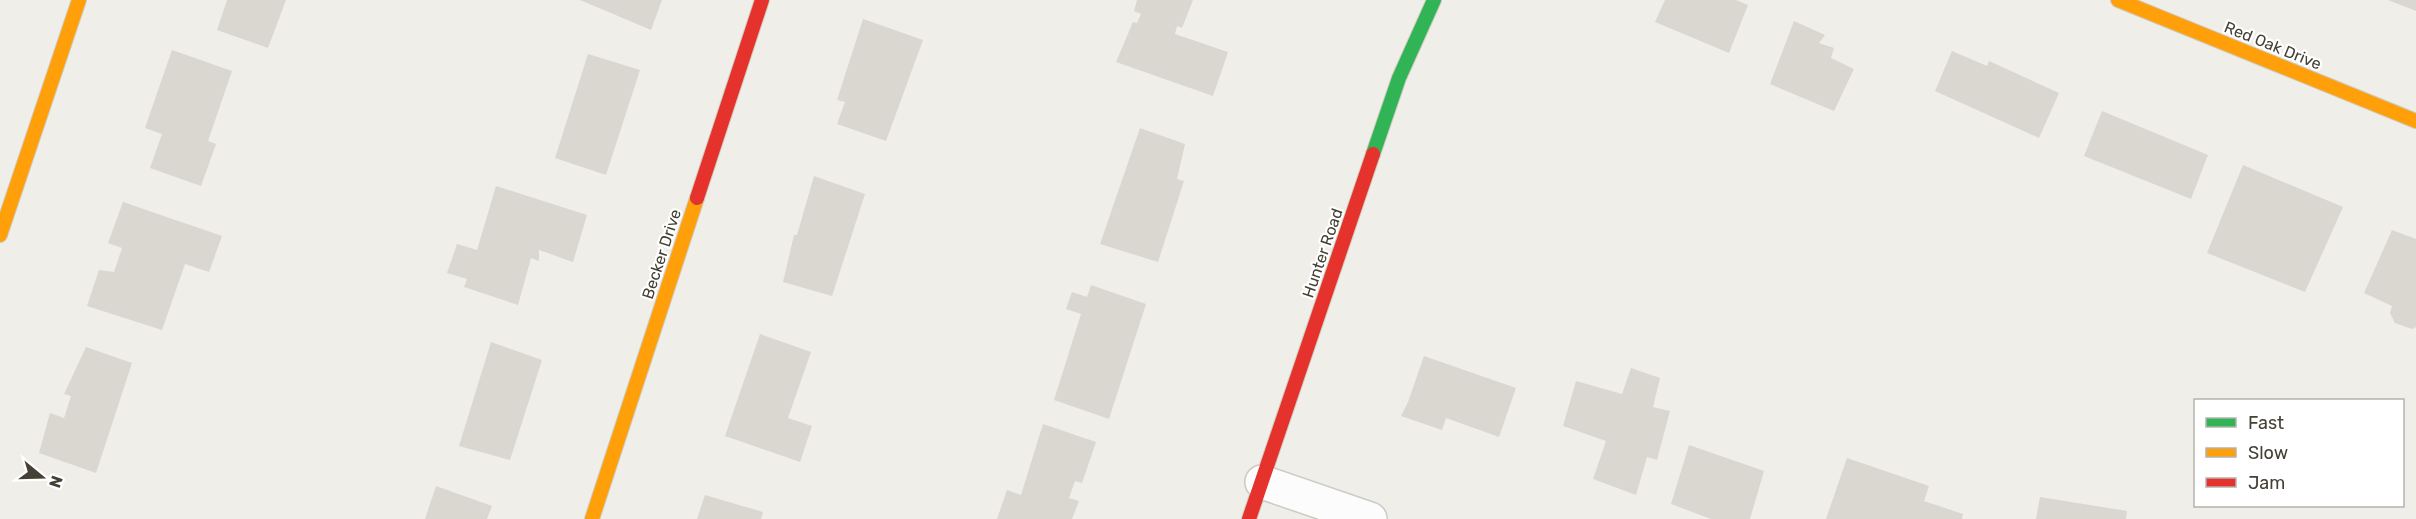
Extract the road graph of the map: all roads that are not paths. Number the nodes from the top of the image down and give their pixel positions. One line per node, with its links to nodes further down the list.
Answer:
1 (78, 0): 6 (street)
2 (762, 0): 8 (street, Becker Drive)
3 (1434, 0): 7 (street, Hunter Road)
4 (2118, 0): 5 (street, Red Oak Drive)
5 (2416, 121)
6 (0, 235)
7 (1262, 482): 9 (street, Hunter Road); 10 (street)
8 (592, 519)
9 (1249, 519)
10 (1370, 519)

